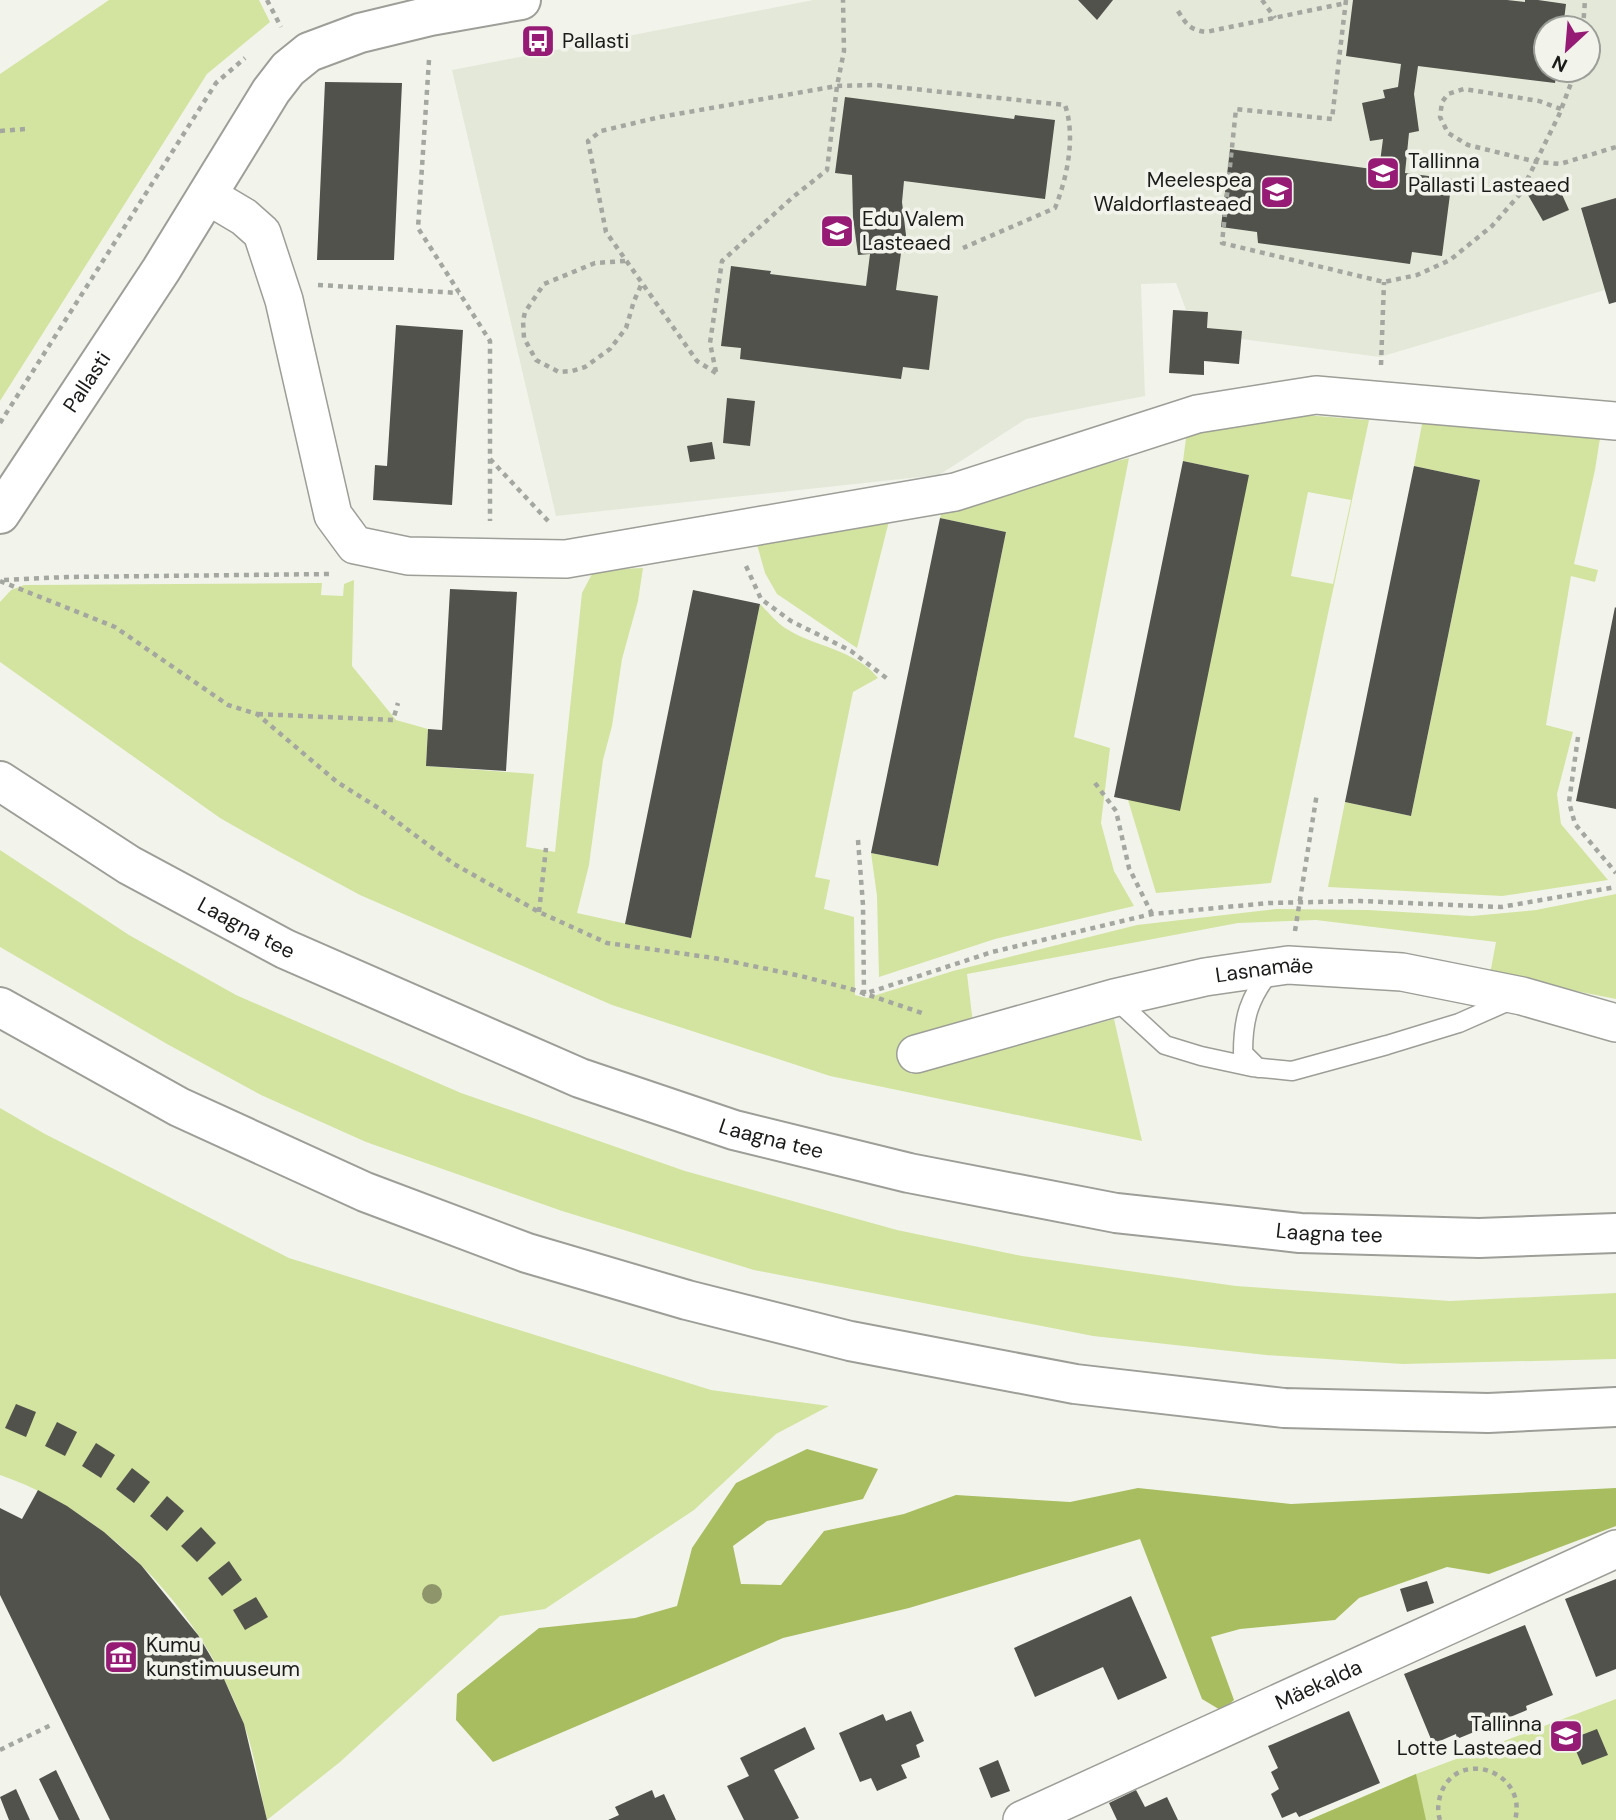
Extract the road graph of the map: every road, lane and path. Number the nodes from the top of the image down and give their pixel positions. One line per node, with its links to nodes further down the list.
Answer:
1 (267, 0): 9 (path)
2 (521, 0): 20 (main road, Pallasti)
3 (843, 0): 14 (path)
4 (1262, 0): 7 (path)
5 (1346, 2): 7 (path); 24 (path)
6 (1178, 12): 7 (path)
7 (1275, 18)
8 (293, 23): 9 (path)
9 (281, 27): 10 (path)
10 (272, 35)
11 (253, 51): 29 (path)
12 (429, 60): 26 (path)
13 (1571, 84): 15 (path)
14 (837, 86): 21 (path); 22 (path); 25 (path)
15 (1561, 109): 19 (path); 19 (path)
16 (26, 129): 17 (path)
17 (0, 131)
18 (1616, 147): 19 (path)
19 (1536, 162): 24 (path)
20 (207, 195): 23 (street); 31 (main road, Pallasti)
21 (964, 248)
22 (626, 261): 25 (path); 25 (path)
23 (278, 282): 26 (path); 33 (street)
24 (1384, 282): 27 (path)
25 (642, 283)
26 (460, 293): 30 (path)
27 (1385, 401): 28 (street); 32 (street)
28 (1616, 421)
29 (0, 423)
30 (490, 459): 33 (path); 34 (path)
31 (4, 500)
32 (738, 529): 34 (street); 37 (path)
33 (490, 558): 34 (street)
34 (566, 559)
35 (342, 574): 36 (path)
36 (0, 581): 39 (path)
37 (889, 680)
38 (398, 703): 39 (path)
39 (257, 714): 49 (path)
40 (1578, 737): 46 (path)
41 (0, 781): 60 (main road, Laagna tee)
42 (1095, 783): 50 (path)
43 (1317, 793): 48 (path)
44 (858, 840): 52 (path)
45 (546, 848): 49 (path)
46 (1616, 873)
47 (1616, 887): 48 (path)
48 (1301, 903): 50 (path); 51 (path)
49 (539, 912): 52 (path)
50 (1152, 914): 52 (path)
51 (1281, 966): 53 (street, Lasnamäe); 54 (street, Lasnamäe); 59 (lane)
52 (864, 995): 56 (path)
53 (1522, 996): 57 (street, Lasnamäe); 59 (lane)
54 (1114, 998): 58 (street, Lasnamäe); 59 (lane)
55 (0, 1007): 61 (main road)
56 (925, 1014)
57 (1616, 1023)
58 (916, 1054)
59 (1258, 1068)
60 (1616, 1233)
61 (1616, 1407)
62 (1616, 1549): 65 (street, Mäekalda)
63 (53, 1724): 64 (path)
64 (0, 1749)
65 (1022, 1820)
66 (1440, 1820): 67 (path)
67 (1515, 1820)

